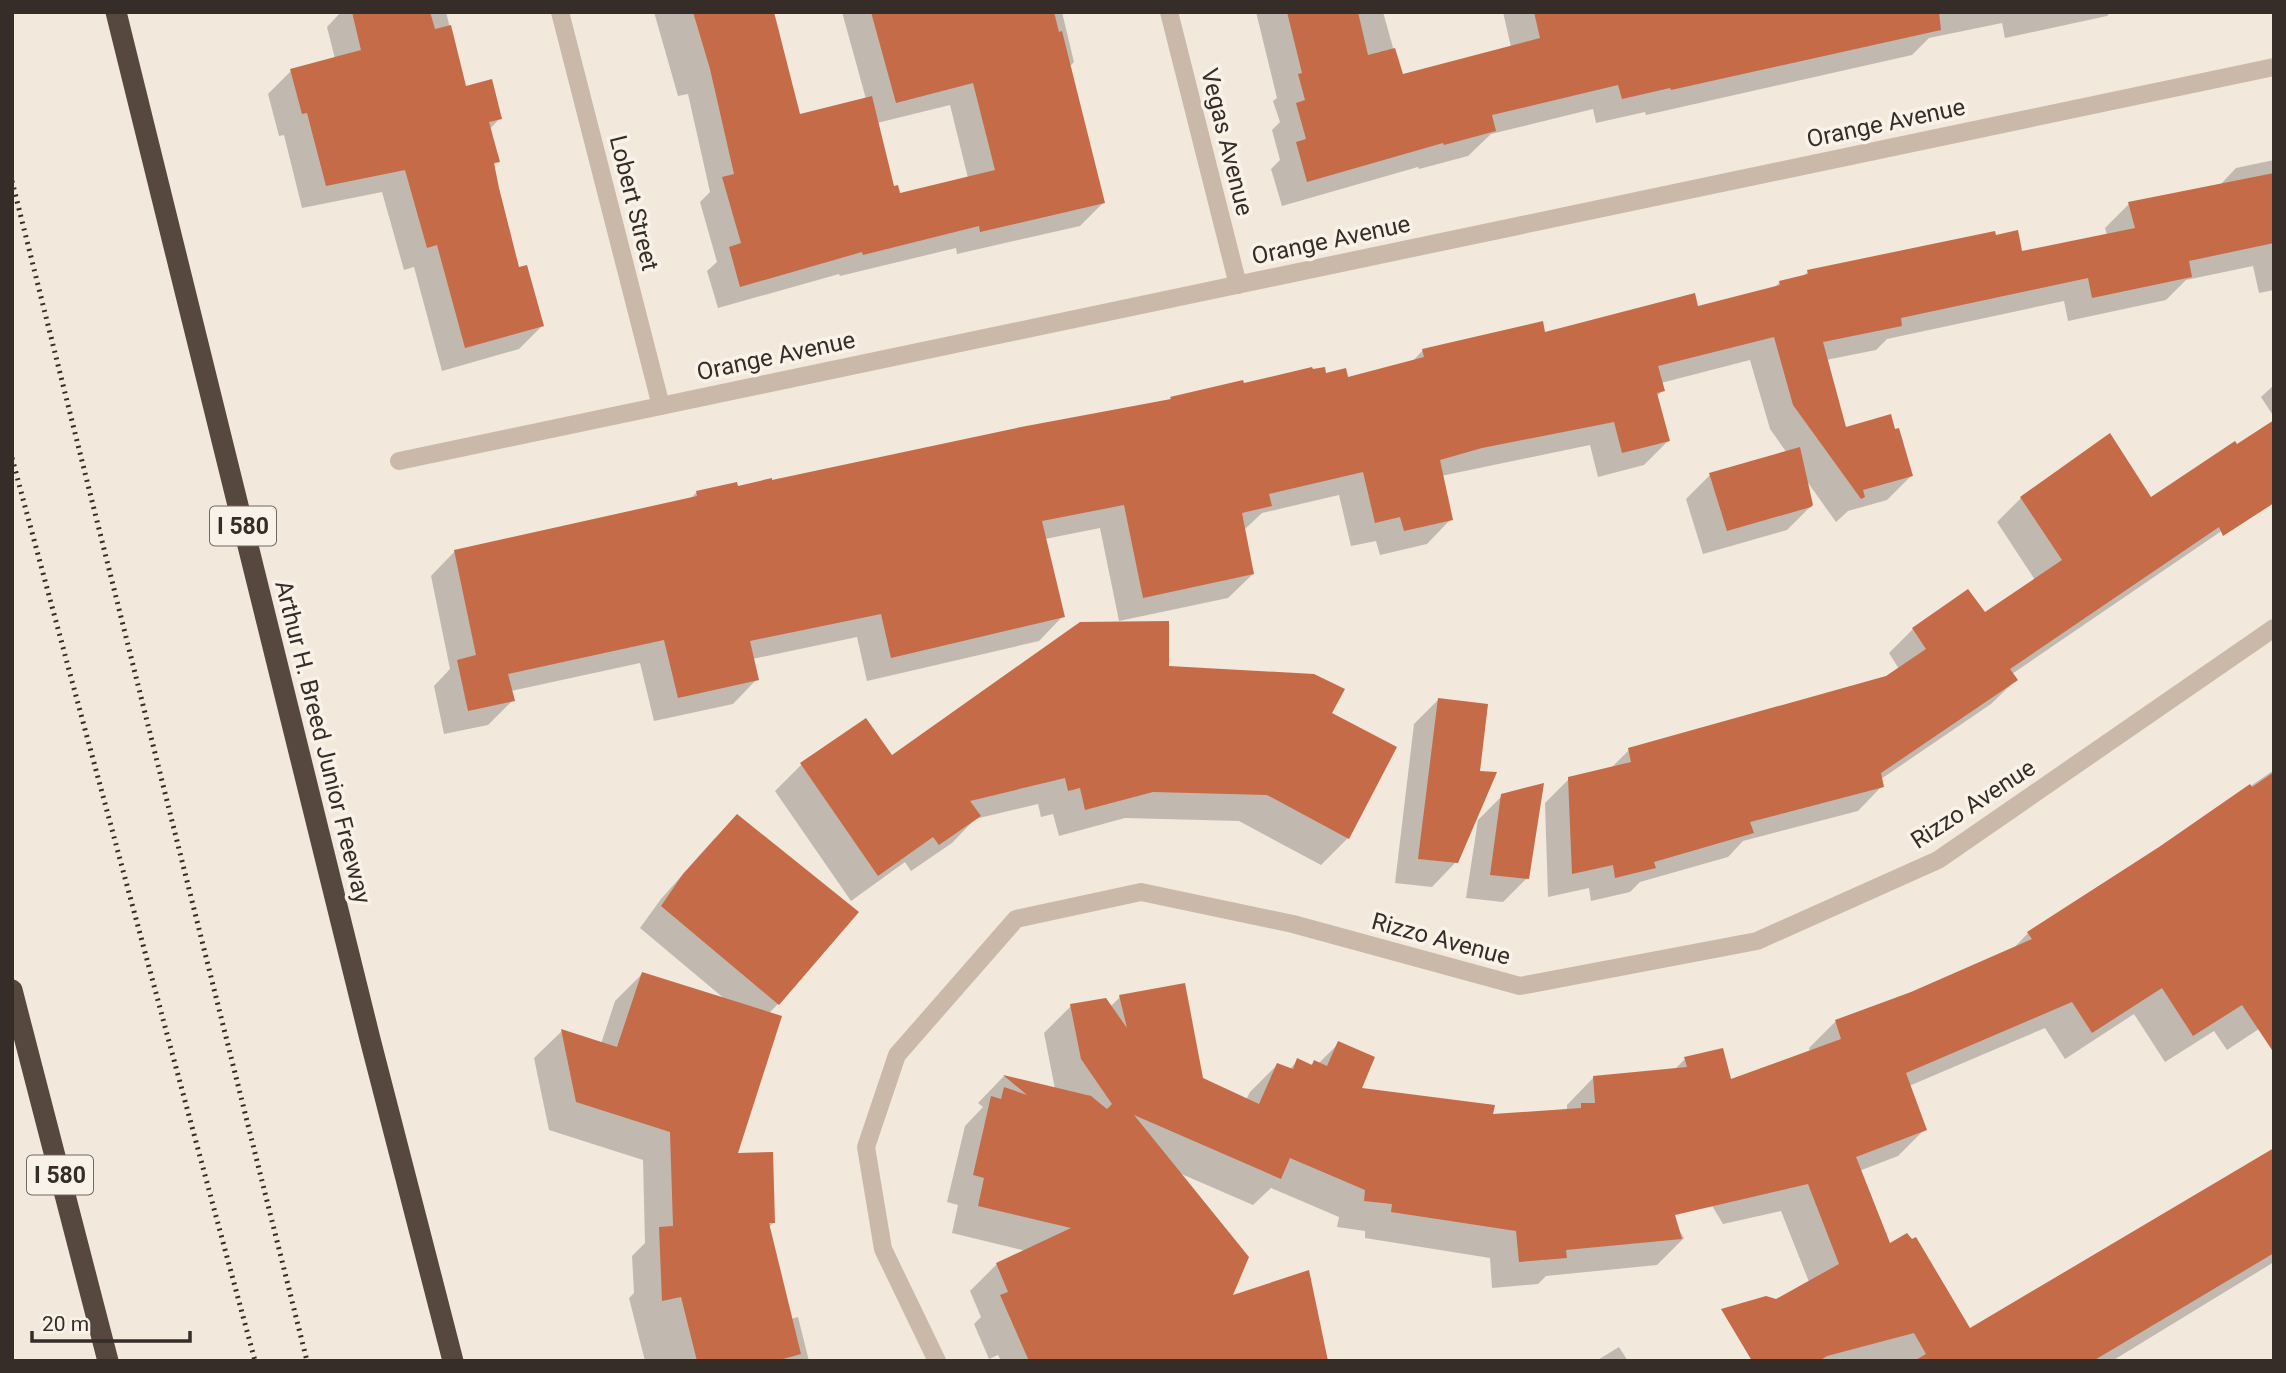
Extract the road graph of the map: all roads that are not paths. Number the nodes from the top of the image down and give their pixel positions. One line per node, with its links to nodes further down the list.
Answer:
1 (116, 12): 11 (highway, Arthur H. Breed Junior Freeway / I 580)
2 (560, 12): 6 (street, Lobert Street)
3 (1169, 12): 5 (street, Vegas Avenue)
4 (2274, 67): 5 (street, Orange Avenue)
5 (1238, 285): 6 (street, Orange Avenue)
6 (661, 406): 7 (street, Orange Avenue)
7 (399, 461)
8 (2274, 628): 12 (street, Rizzo Avenue)
9 (12, 990): 10 (highway, I 580)
10 (108, 1361)
11 (453, 1361)
12 (937, 1361)

